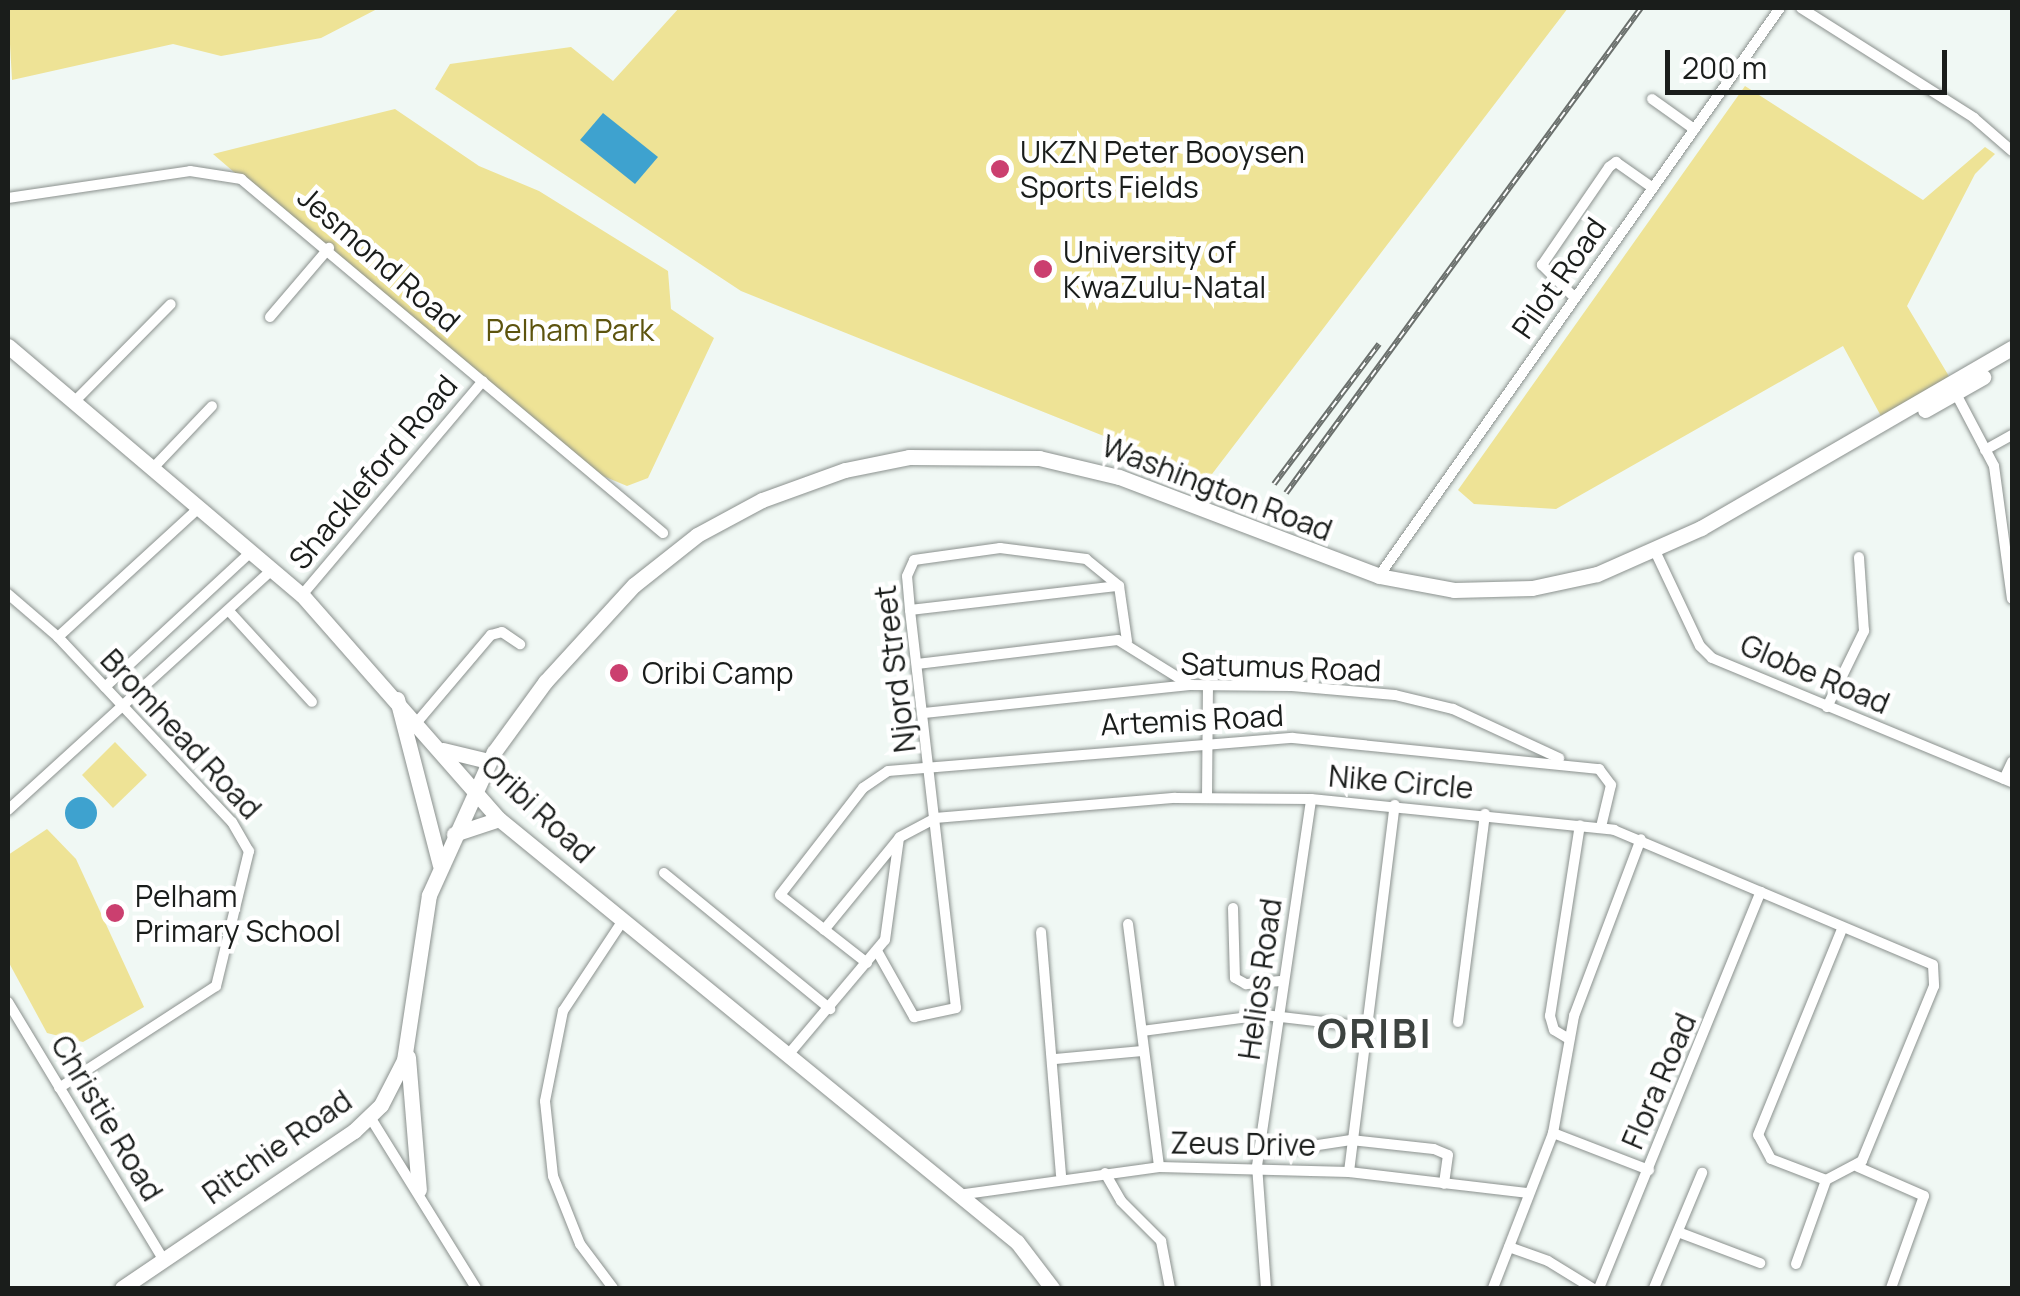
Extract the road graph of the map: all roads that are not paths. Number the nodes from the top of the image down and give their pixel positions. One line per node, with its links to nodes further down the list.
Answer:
1 (1780, 8): 4 (street, Pilot Road)
2 (1801, 8): 5 (street)
3 (1652, 99): 4 (street)
4 (1694, 130): 6 (street, Pilot Road)
5 (2012, 151)
6 (1653, 188): 9 (street, Pilot Road); 9 (street)
7 (8, 198): 8 (street, Jesmond Road)
8 (328, 248): 11 (street); 15 (street, Jesmond Road)
9 (1575, 298): 31 (street, Pilot Road)
10 (171, 304): 17 (street)
11 (270, 318)
12 (8, 346): 17 (main road, Oribi Road)
13 (2012, 348): 16 (main road, Washington Road)
14 (2012, 360): 16 (main road, Washington Road)
15 (482, 381): 25 (street, Jesmond Road); 34 (street, Shackleford Road)
16 (1953, 389): 20 (street); 28 (main road, Washington Road)
17 (75, 401): 21 (main road, Oribi Road)
18 (212, 406): 21 (street)
19 (2012, 434): 20 (street)
20 (1985, 450): 23 (street)
21 (154, 467): 24 (main road, Oribi Road)
22 (2012, 490): 23 (street)
23 (2000, 496): 26 (street)
24 (200, 507): 27 (main road, Oribi Road); 39 (street)
25 (663, 533)
26 (2010, 550): 35 (street)
27 (252, 551): 30 (main road, Oribi Road); 38 (street)
28 (1655, 551): 31 (main road, Washington Road); 50 (street, Globe Road)
29 (1860, 557): 50 (street)
30 (273, 569): 34 (main road, Oribi Road); 37 (street)
31 (1379, 576): 56 (main road, Washington Road)
32 (1118, 586): 36 (street); 36 (street, Njord Street); 41 (street)
33 (8, 594): 39 (street, Bromhead Road)
34 (302, 595): 47 (main road, Oribi Road)
35 (2012, 599)
36 (910, 610): 43 (street, Njord Street)
37 (229, 611): 40 (street); 48 (street)
38 (178, 623): 40 (street); 46 (street)
39 (58, 637): 46 (street, Bromhead Road)
40 (198, 640): 49 (street)
41 (1127, 641): 43 (street); 44 (street)
42 (520, 644): 52 (street)
43 (917, 664): 51 (street, Njord Street)
44 (1190, 685): 45 (street, Satumus Road); 51 (street, Satumus Road)
45 (1208, 685): 53 (street); 57 (street, Satumus Road)
46 (105, 687): 49 (street, Bromhead Road)
47 (396, 696): 52 (main road, Oribi Road); 54 (main road)
48 (312, 702)
49 (123, 707): 65 (street); 98 (street, Bromhead Road)
50 (1827, 707): 60 (street, Globe Road)
51 (924, 714): 59 (street, Njord Street)
52 (424, 727): 54 (main road); 55 (main road, Oribi Road)
53 (1205, 741): 57 (street, Artemis Road); 59 (street, Artemis Road); 62 (street)
54 (407, 750): 74 (main road)
55 (443, 750): 56 (main road); 61 (main road, Oribi Road)
56 (488, 761): 61 (main road, Washington Road)
57 (1564, 761): 70 (street, Artemis Road)
58 (2012, 762): 60 (street)
59 (932, 764): 67 (street, Njord Street); 82 (street, Artemis Road)
60 (2008, 780)
61 (473, 793): 68 (main road, Oribi Road); 71 (main road, Washington Road)
62 (1206, 798): 63 (street, Nike Circle); 67 (street, Nike Circle)
63 (1312, 800): 64 (street, Nike Circle); 86 (street, Helios Road)
64 (1394, 805): 66 (street, Nike Circle); 91 (street)
65 (8, 810)
66 (1485, 814): 69 (street, Nike Circle); 90 (street)
67 (935, 818): 72 (street); 84 (street, Njord Street)
68 (499, 819): 71 (main road); 79 (main road, Oribi Road)
69 (1580, 824): 70 (street, Nike Circle); 93 (street)
70 (1601, 827): 73 (street, Nike Circle)
71 (454, 834): 74 (main road, Washington Road)
72 (900, 837): 82 (street); 84 (street)
73 (1641, 839): 76 (street, Nike Circle); 93 (street)
74 (440, 865): 77 (main road, Washington Road)
75 (664, 873): 88 (street)
76 (1760, 892): 81 (street, Nike Circle); 105 (street, Flora Road)
77 (429, 896): 94 (main road, Ritchie Road)
78 (1234, 908): 86 (street)
79 (622, 922): 96 (main road, Oribi Road); 122 (street)
80 (1128, 924): 92 (street)
81 (1842, 929): 104 (street, Nike Circle); 110 (street)
82 (824, 930): 85 (street)
83 (1041, 932): 97 (street)
84 (876, 951): 85 (street)
85 (867, 963): 88 (street)
86 (1284, 981): 89 (street, Helios Road)
87 (8, 1002): 98 (street, Christie Road)
88 (830, 1009): 96 (street)
89 (1282, 1016): 91 (street); 92 (street); 102 (street, Helios Road)
90 (1458, 1022)
91 (1366, 1027): 101 (street)
92 (1142, 1031): 95 (street)
93 (1570, 1040): 100 (street)
94 (407, 1048): 99 (main road, Ritchie Road); 112 (main road)
95 (1143, 1052): 97 (street); 103 (street)
96 (788, 1055): 114 (main road, Oribi Road)
97 (1055, 1059): 109 (street)
98 (59, 1088): 117 (street, Christie Road)
99 (370, 1117): 112 (street); 117 (main road, Ritchie Road)
100 (1554, 1133): 105 (street); 113 (street)
101 (1351, 1140): 102 (street); 106 (street); 111 (street)
102 (1258, 1160): 103 (street, Zeus Drive); 106 (street, Zeus Drive); 125 (street, Helios Road)
103 (1159, 1166): 107 (street, Zeus Drive)
104 (1858, 1166): 110 (street); 130 (street)
105 (1649, 1170): 128 (street, Flora Road)
106 (1349, 1172): 111 (street, Zeus Drive)
107 (1105, 1173): 109 (street, Zeus Drive); 124 (street)
108 (1702, 1173): 115 (street)
109 (1061, 1176): 114 (street, Zeus Drive)
110 (1826, 1180): 119 (street)
111 (1444, 1184): 113 (street, Zeus Drive)
112 (419, 1190): 121 (street)
113 (1529, 1193): 116 (street)
114 (958, 1195): 123 (main road, Oribi Road)
115 (1678, 1232): 118 (street); 129 (street)
116 (1509, 1247): 126 (street); 127 (street)
117 (163, 1260): 120 (main road, Ritchie Road)
118 (1760, 1262)
119 (1796, 1264)
120 (122, 1288)
121 (476, 1288)
122 (613, 1288)
123 (1052, 1288)
124 (1170, 1288)
125 (1266, 1288)
126 (1493, 1288)
127 (1592, 1288)
128 (1600, 1288)
129 (1654, 1288)
130 (1892, 1288)

